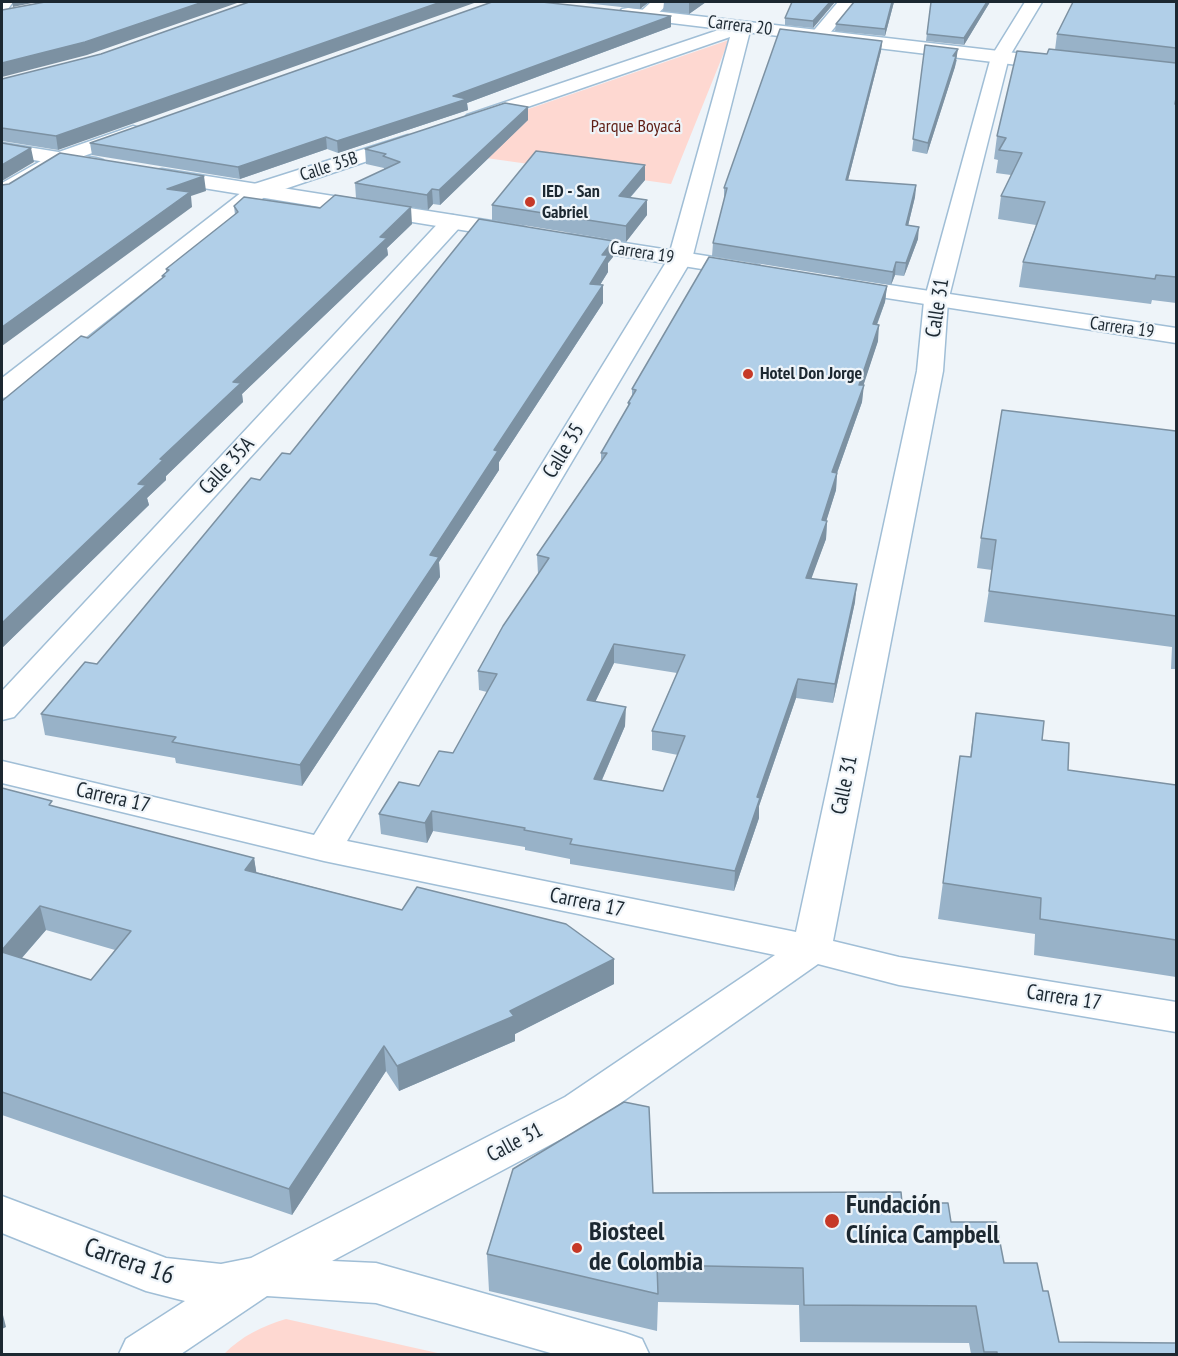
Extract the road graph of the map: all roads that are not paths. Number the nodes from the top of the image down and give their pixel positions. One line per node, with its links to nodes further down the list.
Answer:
1 (662, 2): 5 (street)
2 (847, 2): 7 (street)
3 (1033, 2): 8 (street, Calle 31)
4 (611, 11): 5 (street, Carrera 20)
5 (646, 15): 6 (street, Carrera 20)
6 (742, 27): 7 (street, Carrera 20); 11 (street); 20 (street, Calle 35)
7 (819, 35): 8 (street, Carrera 20)
8 (1000, 57): 9 (street, Carrera 20); 23 (street, Calle 31)
9 (1083, 67)
10 (149, 126): 14 (street)
11 (453, 126)
12 (430, 134): 17 (street, Calle 35B)
13 (2, 149): 14 (street)
14 (60, 158): 15 (street); 18 (street)
15 (118, 168)
16 (142, 171): 17 (street, Carrera 19)
17 (259, 190): 19 (street, Carrera 19); 25 (street, Calle 35B)
18 (2, 192)
19 (452, 222): 20 (street, Carrera 19); 26 (street, Calle 35A)
20 (680, 259): 21 (street, Carrera 19); 28 (street, Calle 35)
21 (773, 274)
22 (820, 282): 23 (street, Carrera 19)
23 (936, 301): 24 (street, Carrera 19); 29 (street, Calle 31)
24 (1176, 336)
25 (2, 390)
26 (2, 710)
27 (2, 772): 28 (street, Carrera 17)
28 (324, 849): 29 (street, Carrera 17)
29 (812, 949): 30 (street, Carrera 17); 32 (street, Calle 31)
30 (1176, 1017)
31 (2, 1214): 32 (street, Carrera 16)
32 (260, 1276): 33 (street, Calle 31); 34 (street)
33 (158, 1351)
34 (625, 1354)

